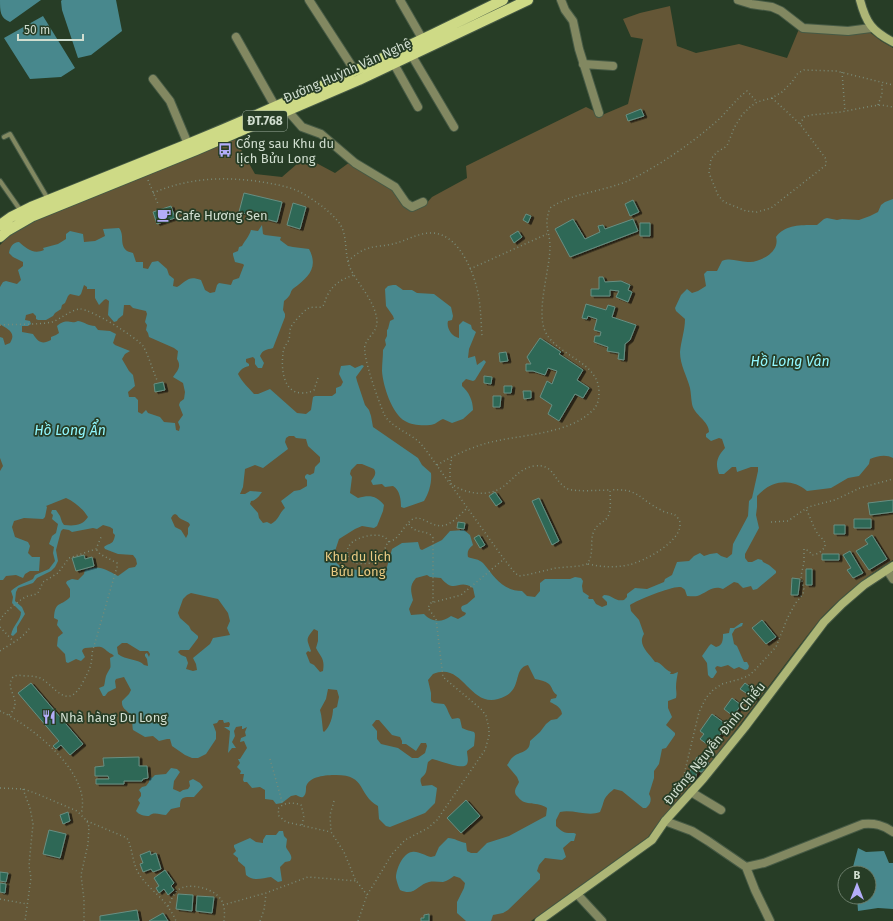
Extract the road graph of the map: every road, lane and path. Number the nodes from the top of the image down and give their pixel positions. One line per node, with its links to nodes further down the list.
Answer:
1 (309, 0): 17 (street)
2 (400, 0): 11 (street)
3 (504, 0): 11 (main road, Đường Huỳnh Văn Nghệ / ĐT.768)
4 (528, 0): 13 (main road, Đường Huỳnh Văn Nghệ / ĐT.768)
5 (561, 0): 15 (street)
6 (738, 0): 8 (street)
7 (860, 0): 9 (main road)
8 (753, 2): 9 (street)
9 (871, 28): 12 (main road)
10 (236, 37): 26 (street)
11 (423, 40): 17 (main road, Đường Huỳnh Văn Nghệ / ĐT.768)
12 (893, 42)
13 (412, 56): 14 (main road, Đường Huỳnh Văn Nghệ / ĐT.768); 33 (street)
14 (394, 64): 20 (main road, Đường Huỳnh Văn Nghệ / ĐT.768); 27 (street)
15 (583, 64): 16 (street); 31 (street)
16 (612, 66)
17 (355, 71): 20 (main road); 26 (main road, Đường Huỳnh Văn Nghệ / ĐT.768)
18 (842, 72): 21 (path); 23 (path); 30 (path)
19 (153, 79): 35 (street)
20 (359, 80): 29 (main road, Đường Huỳnh Văn Nghệ / ĐT.768)
21 (882, 83): 22 (path); 25 (path)
22 (893, 85)
23 (772, 98): 24 (path); 32 (path)
24 (757, 102): 32 (path); 53 (path)
25 (878, 105): 28 (path); 30 (path)
26 (275, 106): 35 (main road, Đường Huỳnh Văn Nghệ / ĐT.768)
27 (418, 107)
28 (893, 107)
29 (288, 111): 36 (main road, Đường Huỳnh Văn Nghệ / ĐT.768); 40 (street)
30 (845, 111): 32 (path)
31 (599, 113)
32 (800, 124)
33 (454, 127)
34 (4, 137): 39 (lane)
35 (188, 144): 39 (main road, Đường Huỳnh Văn Nghệ / ĐT.768)
36 (144, 171): 38 (path); 45 (main road, Đường Huỳnh Văn Nghệ / ĐT.768)
37 (0, 181): 42 (lane)
38 (153, 193): 41 (path); 46 (path)
39 (49, 200): 42 (main road, Đường Huỳnh Văn Nghệ / ĐT.768)
40 (423, 202)
41 (158, 204)
42 (21, 212): 43 (main road, Đường Huỳnh Văn Nghệ / ĐT.768)
43 (0, 225)
44 (547, 234): 47 (path)
45 (0, 237)
46 (348, 260): 47 (path); 48 (path)
47 (470, 269): 50 (path)
48 (354, 275): 51 (path); 54 (path)
49 (0, 325): 52 (path)
50 (482, 336)
51 (318, 378)
52 (157, 380)
53 (452, 457): 54 (path); 56 (path)
54 (437, 465): 56 (path)
55 (893, 479): 59 (path)
56 (450, 483): 57 (path); 58 (path)
57 (610, 490): 66 (path); 66 (path)
58 (468, 508): 61 (path); 65 (path)
59 (806, 509): 60 (path); 82 (path)
60 (771, 522)
61 (408, 524): 63 (path); 69 (path)
62 (102, 536): 64 (path)
63 (389, 542): 63 (path)
64 (96, 548): 70 (path); 76 (path)
65 (504, 559): 66 (path); 69 (path)
66 (587, 564)
67 (890, 568): 68 (street); 80 (main road, Đường Nguyễn Đình Chiểu)
68 (893, 579)
69 (433, 602): 95 (path)
70 (0, 620)
71 (30, 627): 73 (path)
72 (0, 628): 73 (path)
73 (14, 642): 74 (path)
74 (0, 651)
75 (0, 711): 76 (path)
76 (9, 716): 85 (path)
77 (270, 759): 83 (path)
78 (0, 788): 79 (path)
79 (23, 789): 85 (path); 97 (path)
80 (691, 792): 84 (street); 87 (main road, Đường Nguyễn Đình Chiểu)
81 (334, 801): 89 (path)
82 (669, 801)
83 (283, 805): 88 (path); 88 (path)
84 (721, 810)
85 (81, 815): 86 (path)
86 (87, 821): 99 (path); 101 (path)
87 (665, 821): 91 (street); 94 (main road, Đường Nguyễn Đình Chiểu)
88 (302, 825): 89 (path)
89 (331, 832): 92 (path)
90 (893, 832): 91 (street)
91 (746, 867): 108 (street)
92 (357, 881): 93 (path); 95 (path)
93 (266, 893): 98 (path); 104 (path)
94 (577, 894): 106 (main road, Đường Nguyễn Đình Chiểu); 107 (street)
95 (367, 895): 105 (path)
96 (0, 899): 97 (path)
97 (27, 904): 100 (path)
98 (223, 905): 99 (path); 103 (path)
99 (168, 906): 102 (path)
100 (25, 921)
101 (84, 921)
102 (176, 921)
103 (224, 921)
104 (260, 921)
105 (358, 921)
106 (539, 921)
107 (602, 921)
108 (770, 921)

